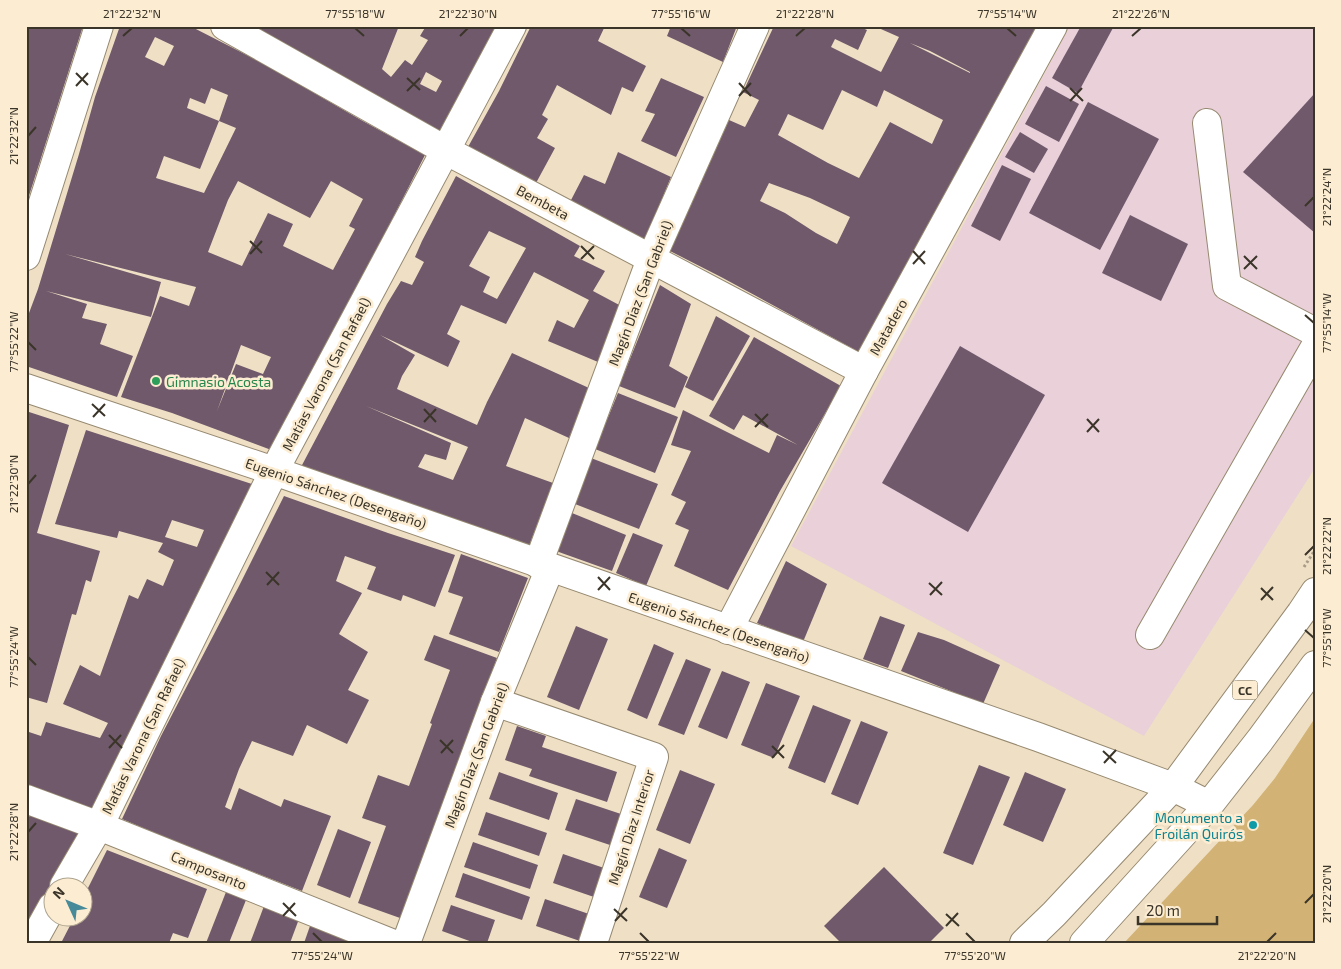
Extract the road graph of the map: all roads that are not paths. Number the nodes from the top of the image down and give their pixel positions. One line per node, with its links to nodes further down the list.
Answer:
1 (99, 26): 8 (street)
2 (225, 26): 7 (street, Bembeta)
3 (512, 26): 7 (street, Matías Varona (San Rafael))
4 (755, 26): 9 (street, Magín Díaz (San Gabriel))
5 (1053, 26): 12 (street, Matadero)
6 (1207, 123): 10 (street)
7 (445, 150): 9 (street, Bembeta); 14 (street, Matías Varona (San Rafael))
8 (26, 256)
9 (651, 259): 12 (street, Bembeta); 15 (street, Magín Díaz (San Gabriel))
10 (1315, 332)
11 (1315, 347): 18 (street)
12 (864, 371): 17 (street, Matadero)
13 (26, 388): 14 (street, Eugenio Sánchez (Desengaño))
14 (274, 471): 15 (street, Eugenio Sánchez (Desengaño)); 24 (street, Matías Varona (San Rafael))
15 (544, 566): 17 (street, Eugenio Sánchez (Desengaño)); 20 (street, Magín Díaz (San Gabriel))
16 (1315, 592): 21 (street, CC)
17 (728, 630): 21 (street, Eugenio Sánchez (Desengaño))
18 (1150, 635)
19 (1315, 665): 23 (street)
20 (495, 702): 29 (street, Magín Díaz (San Gabriel)); 30 (street, Magín Diaz Interior)
21 (1173, 787): 23 (street, Eugenio Sánchez (Desengaño)); 31 (street, CC)
22 (26, 799): 24 (street, Camposanto)
23 (1209, 805): 32 (street)
24 (99, 826): 25 (street, Matías Varona (San Rafael)); 28 (street, Camposanto)
25 (70, 876)
26 (42, 925): 27 (street)
27 (32, 943)
28 (391, 943)
29 (406, 943)
30 (593, 943)
31 (1024, 943)
32 (1084, 943)

